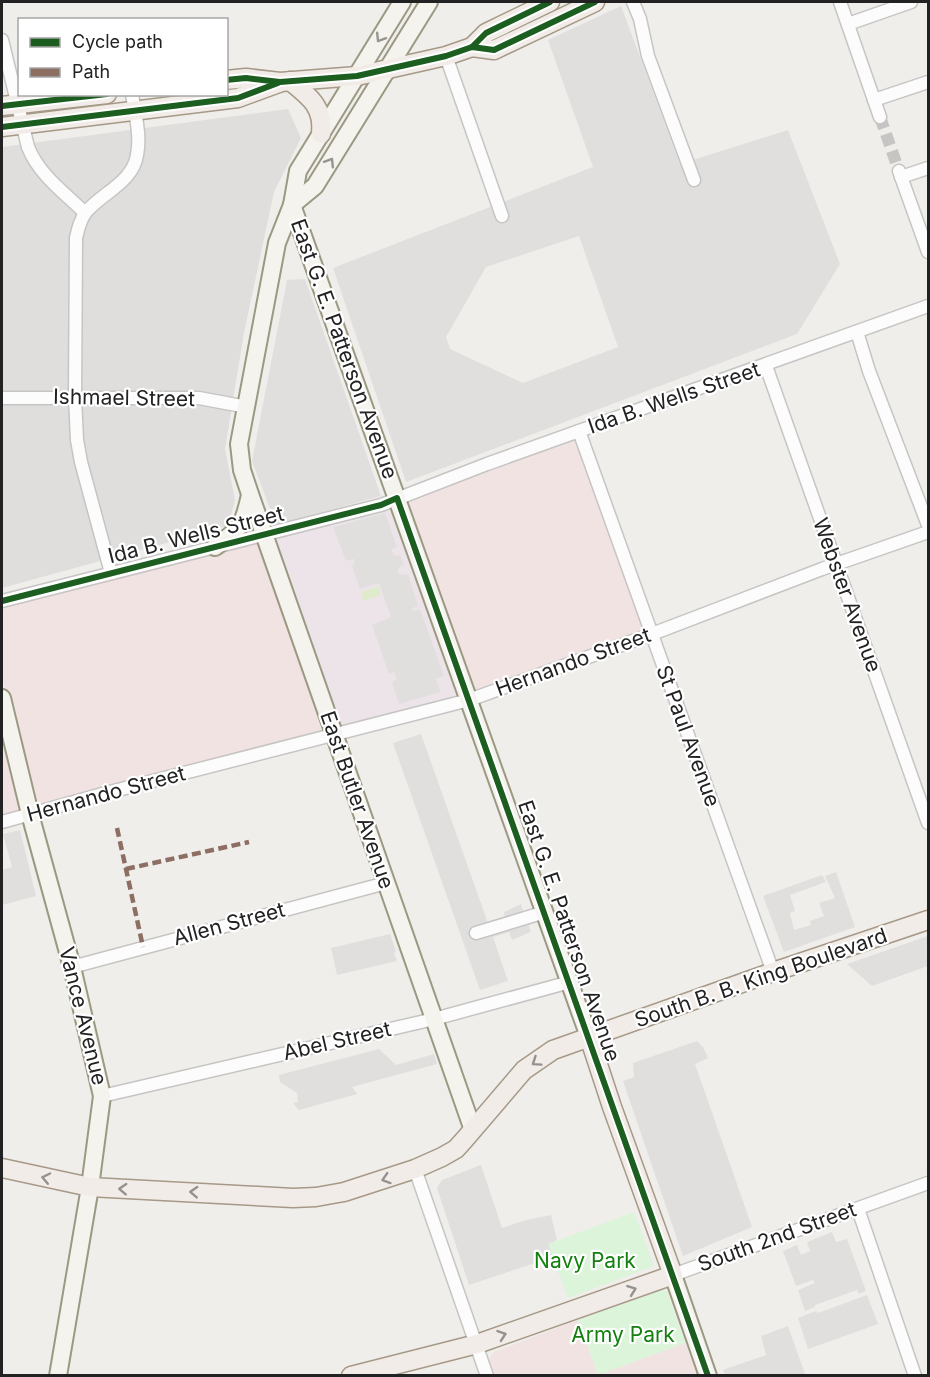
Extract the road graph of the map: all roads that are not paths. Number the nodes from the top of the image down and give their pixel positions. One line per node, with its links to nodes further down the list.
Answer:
1 (402, 2): 13 (street, East Butler Avenue, one-way to 13)
2 (429, 2): 12 (street)
3 (550, 2): 10 (main road)
4 (595, 2): 10 (main road)
5 (633, 2): 26 (street)
6 (840, 2): 8 (street)
7 (911, 2): 8 (street)
8 (848, 24): 18 (street)
9 (2, 40): 20 (street)
10 (472, 47): 11 (main road)
11 (446, 56): 12 (main road); 29 (street)
12 (387, 70): 13 (main road); 27 (street, one-way to 12)
13 (357, 76): 15 (main road); 24 (street, East Butler Avenue)
14 (228, 80): 15 (main road)
15 (285, 82): 19 (main road); 24 (main road)
16 (928, 82): 18 (street)
17 (89, 96): 20 (main road)
18 (874, 100): 21 (street)
19 (134, 102): 22 (main road); 28 (street)
20 (10, 105): 22 (street)
21 (880, 117)
22 (23, 125): 23 (main road); 28 (street)
23 (2, 127)
24 (321, 134): 27 (street, East Butler Avenue)
25 (928, 168): 30 (street)
26 (694, 180)
27 (292, 205): 36 (street, East Butler Avenue); 39 (street, East G. E. Patterson Avenue)
28 (85, 213): 34 (street)
29 (502, 216)
30 (928, 252)
31 (928, 306): 32 (street, Ida B. Wells Street)
32 (857, 332): 33 (street, Ida B. Wells Street); 40 (street)
33 (766, 366): 37 (street, Ida B. Wells Street); 44 (street, Webster Avenue)
34 (75, 397): 35 (street, Ishmael Street); 36 (street, Ishmael Street); 45 (street)
35 (2, 398)
36 (247, 407): 38 (street, East Butler Avenue)
37 (579, 431): 39 (street, Ida B. Wells Street); 47 (street, St Paul Avenue)
38 (250, 494): 42 (street, East Butler Avenue); 43 (street)
39 (398, 498): 42 (street, Ida B. Wells Street); 49 (street, East G. E. Patterson Avenue)
40 (928, 525)
41 (928, 532): 44 (street, Hernando Street)
42 (264, 535): 43 (street, Ida B. Wells Street); 50 (street, East Butler Avenue)
43 (215, 547): 45 (street, Ida B. Wells Street)
44 (835, 564): 47 (street, Hernando Street); 53 (street, Webster Avenue)
45 (111, 573): 46 (street, Ida B. Wells Street)
46 (2, 601)
47 (652, 634): 49 (street, Hernando Street); 59 (street, St Paul Avenue)
48 (2, 698): 51 (street, Vance Avenue)
49 (469, 700): 50 (street, Hernando Street); 55 (street, East G. E. Patterson Avenue)
50 (334, 735): 51 (street, Hernando Street); 54 (street, East Butler Avenue)
51 (30, 814): 52 (street, Hernando Street); 58 (street, Vance Avenue)
52 (2, 822)
53 (928, 823)
54 (386, 883): 58 (street, Allen Street); 61 (street, East Butler Avenue)
55 (545, 912): 57 (street); 60 (street, East G. E. Patterson Avenue)
56 (928, 920): 59 (main road, South B. B. King Boulevard)
57 (476, 933)
58 (72, 967): 63 (street, Vance Avenue)
59 (773, 972): 62 (main road, South B. B. King Boulevard)
60 (570, 982): 61 (street, Abel Street); 62 (street, East G. E. Patterson Avenue)
61 (434, 1019): 63 (street, Abel Street); 64 (street, East Butler Avenue)
62 (589, 1037): 64 (main road, South B. B. King Boulevard, one-way to 64); 70 (main road, East G. E. Patterson Avenue)
63 (102, 1096): 68 (street, Vance Avenue)
64 (473, 1130): 66 (main road, South B. B. King Boulevard)
65 (2, 1168): 68 (main road, South B. B. King Boulevard, one-way to 65)
66 (415, 1169): 68 (main road, South B. B. King Boulevard, one-way to 68); 71 (street)
67 (928, 1183): 69 (street, South 2nd Street)
68 (90, 1187): 73 (street, Vance Avenue)
69 (858, 1209): 70 (street, South 2nd Street); 77 (street)
70 (673, 1275): 71 (main road, South 2nd Street, one-way to 70); 76 (street, East G. E. Patterson Avenue)
71 (477, 1344): 72 (main road, South 2nd Street); 75 (street)
72 (397, 1370): 74 (main road, South 2nd Street)
73 (57, 1376)
74 (351, 1376)
75 (487, 1376)
76 (708, 1376)
77 (915, 1376)

